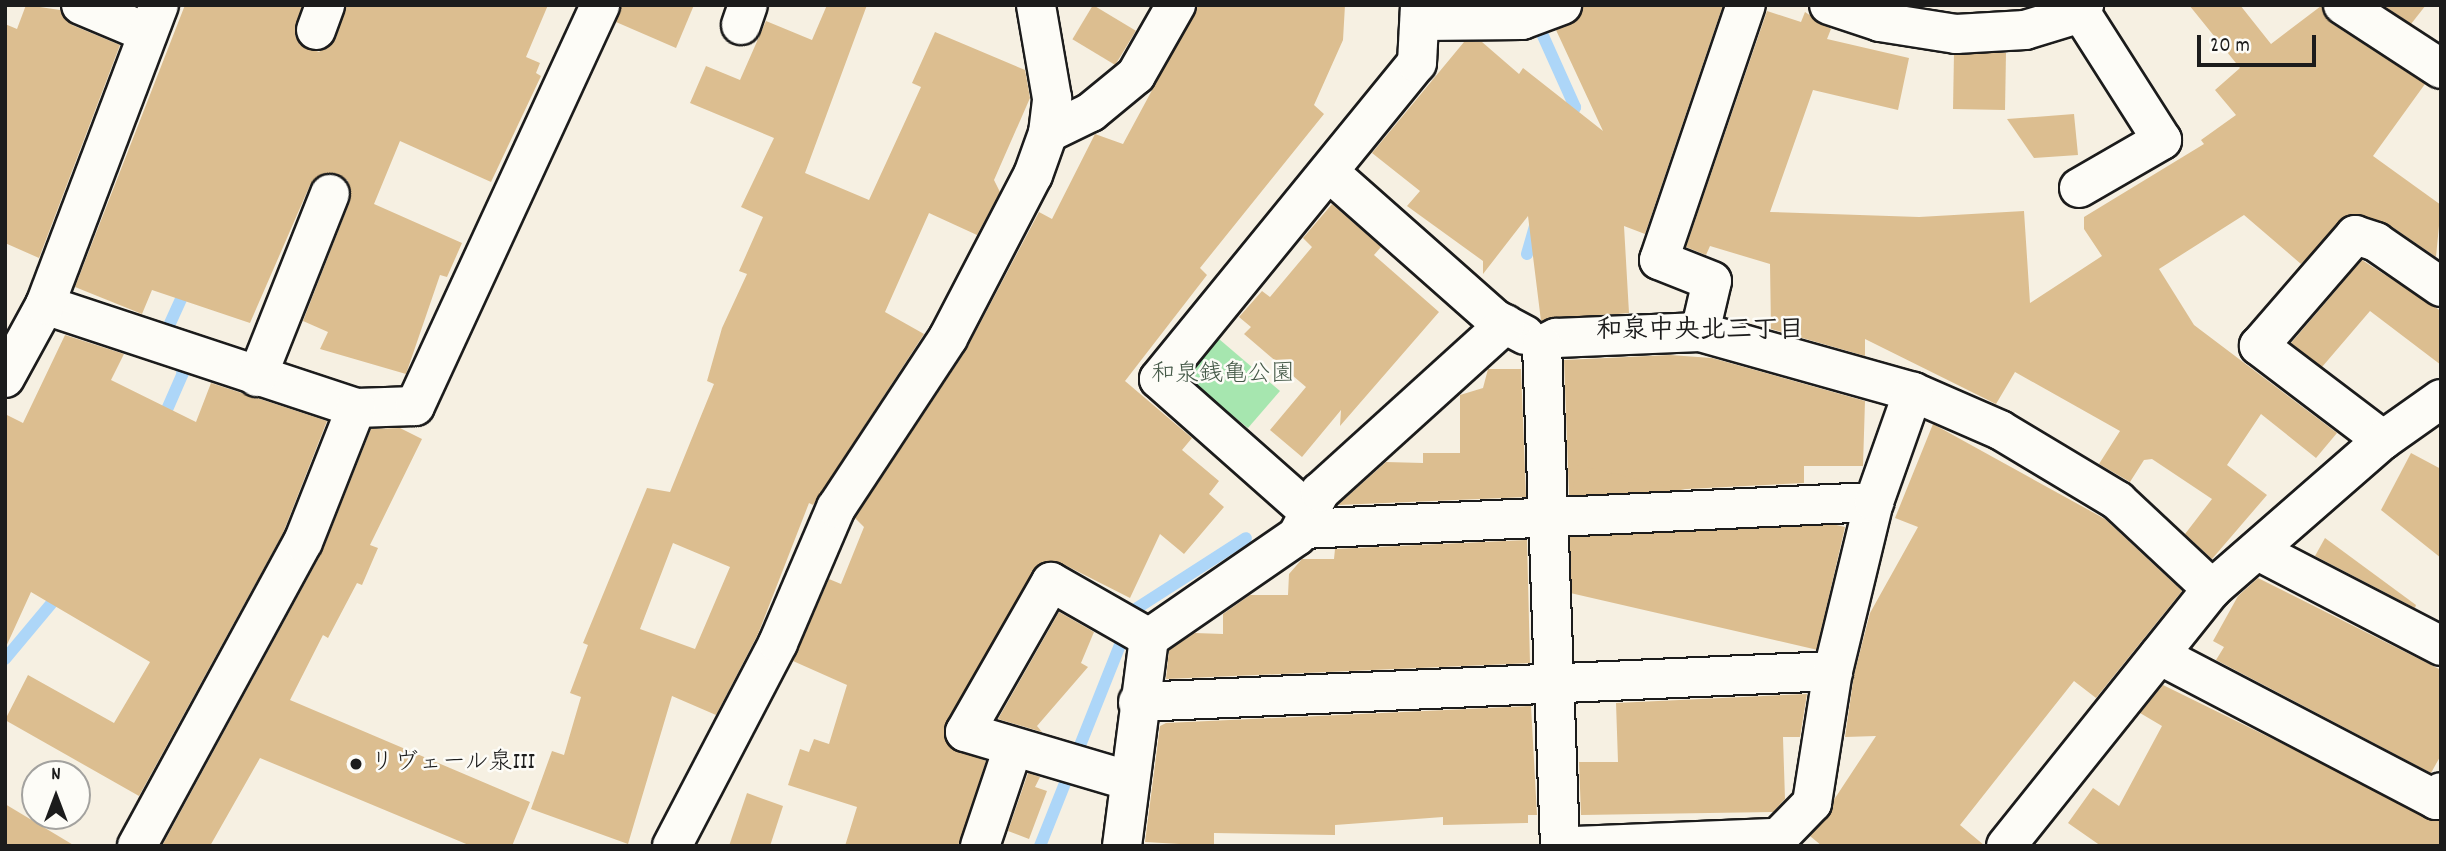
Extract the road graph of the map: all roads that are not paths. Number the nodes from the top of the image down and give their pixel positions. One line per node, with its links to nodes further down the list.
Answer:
1 (81, 5): 11 (street)
2 (600, 5): 26 (street)
3 (1036, 5): 13 (street)
4 (1176, 5): 13 (street)
5 (1746, 5): 20 (street)
6 (1829, 5): 8 (street)
7 (2343, 5): 12 (street)
8 (2082, 9): 15 (street)
9 (1544, 12): 10 (street)
10 (1421, 13): 14 (street)
11 (152, 19): 18 (street)
12 (2441, 69)
13 (1048, 133): 44 (street)
14 (1330, 173): 19 (street); 29 (street)
15 (2079, 188)
16 (330, 194): 22 (street)
17 (2441, 287): 27 (street)
18 (45, 305): 22 (street); 23 (street)
19 (1489, 312): 21 (street); 29 (street)
20 (1700, 332): 21 (street); 24 (street)
21 (1542, 345): 30 (street)
22 (257, 377): 26 (street)
23 (5, 378)
24 (1913, 392): 28 (street); 32 (street)
25 (2441, 398): 27 (street)
26 (356, 408): 43 (street)
27 (2383, 440): 31 (street)
28 (1874, 502): 30 (street); 36 (street)
29 (1305, 515): 30 (street); 33 (street)
30 (1548, 517): 37 (street)
31 (2260, 552): 32 (street); 34 (street)
32 (2212, 589): 35 (street)
33 (1131, 627): 38 (street); 39 (street)
34 (2441, 646)
35 (2159, 655): 41 (street); 42 (street)
36 (1833, 671): 37 (street); 48 (street)
37 (1554, 683): 38 (street); 47 (street)
38 (1138, 702): 40 (street)
39 (1012, 751): 40 (street); 45 (street)
40 (1110, 776): 46 (street)
41 (2441, 792)
42 (2020, 841)
43 (137, 846)
44 (672, 846)
45 (980, 846)
46 (1122, 846)
47 (1560, 846)
48 (1575, 846)

